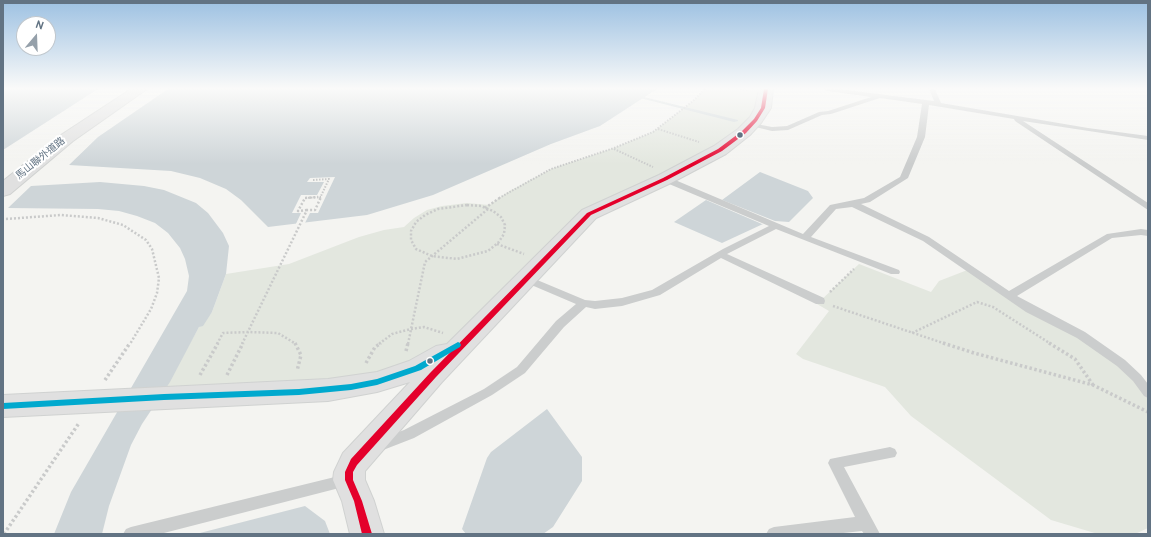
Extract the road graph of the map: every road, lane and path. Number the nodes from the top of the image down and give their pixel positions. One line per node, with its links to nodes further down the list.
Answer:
1 (103, 114): 15 (street, 馬山聯外道路)
2 (678, 114): 9 (path)
3 (759, 114): 8 (street)
4 (819, 114): 8 (lane)
5 (924, 114): 17 (lane)
6 (991, 114): 7 (lane)
7 (1014, 118): 10 (lane); 18 (lane)
8 (751, 125): 13 (street)
9 (658, 129): 11 (path); 12 (path)
10 (1148, 138)
11 (702, 143)
12 (614, 148): 13 (path); 19 (path)
13 (660, 174): 22 (lane); 31 (street)
14 (313, 180): 16 (path)
15 (3, 190)
16 (321, 197): 20 (path); 20 (path)
17 (853, 204): 24 (lane); 32 (lane)
18 (1148, 207)
19 (487, 208): 25 (path); 28 (path); 28 (path)
20 (307, 210): 36 (path)
21 (6, 219): 46 (path)
22 (776, 226): 24 (lane); 27 (lane)
23 (1148, 233): 32 (lane)
24 (805, 238): 30 (lane)
25 (496, 244): 26 (path); 28 (path)
26 (525, 254)
27 (721, 255): 33 (lane); 34 (lane)
28 (432, 256): 35 (path)
29 (859, 264): 33 (path)
30 (895, 272)
31 (526, 279): 34 (lane); 38 (street)
32 (1009, 296): 45 (lane)
33 (820, 301): 37 (path)
34 (584, 303): 49 (lane)
35 (411, 328): 38 (path); 39 (path); 40 (path)
36 (248, 332): 41 (path); 42 (path); 43 (path)
37 (911, 333): 44 (path); 44 (path)
38 (457, 337): 46 (street); 49 (street)
39 (406, 355)
40 (365, 369)
41 (295, 376)
42 (225, 378)
43 (197, 379)
44 (1093, 385): 48 (path)
45 (1148, 393)
46 (105, 395): 47 (street); 53 (path)
47 (3, 406)
48 (1148, 412)
49 (365, 450): 51 (street)
50 (890, 453): 52 (lane)
51 (349, 480): 54 (lane); 55 (street)
52 (869, 529): 56 (lane)
53 (4, 534)
54 (131, 534)
55 (367, 534)
56 (774, 534)

